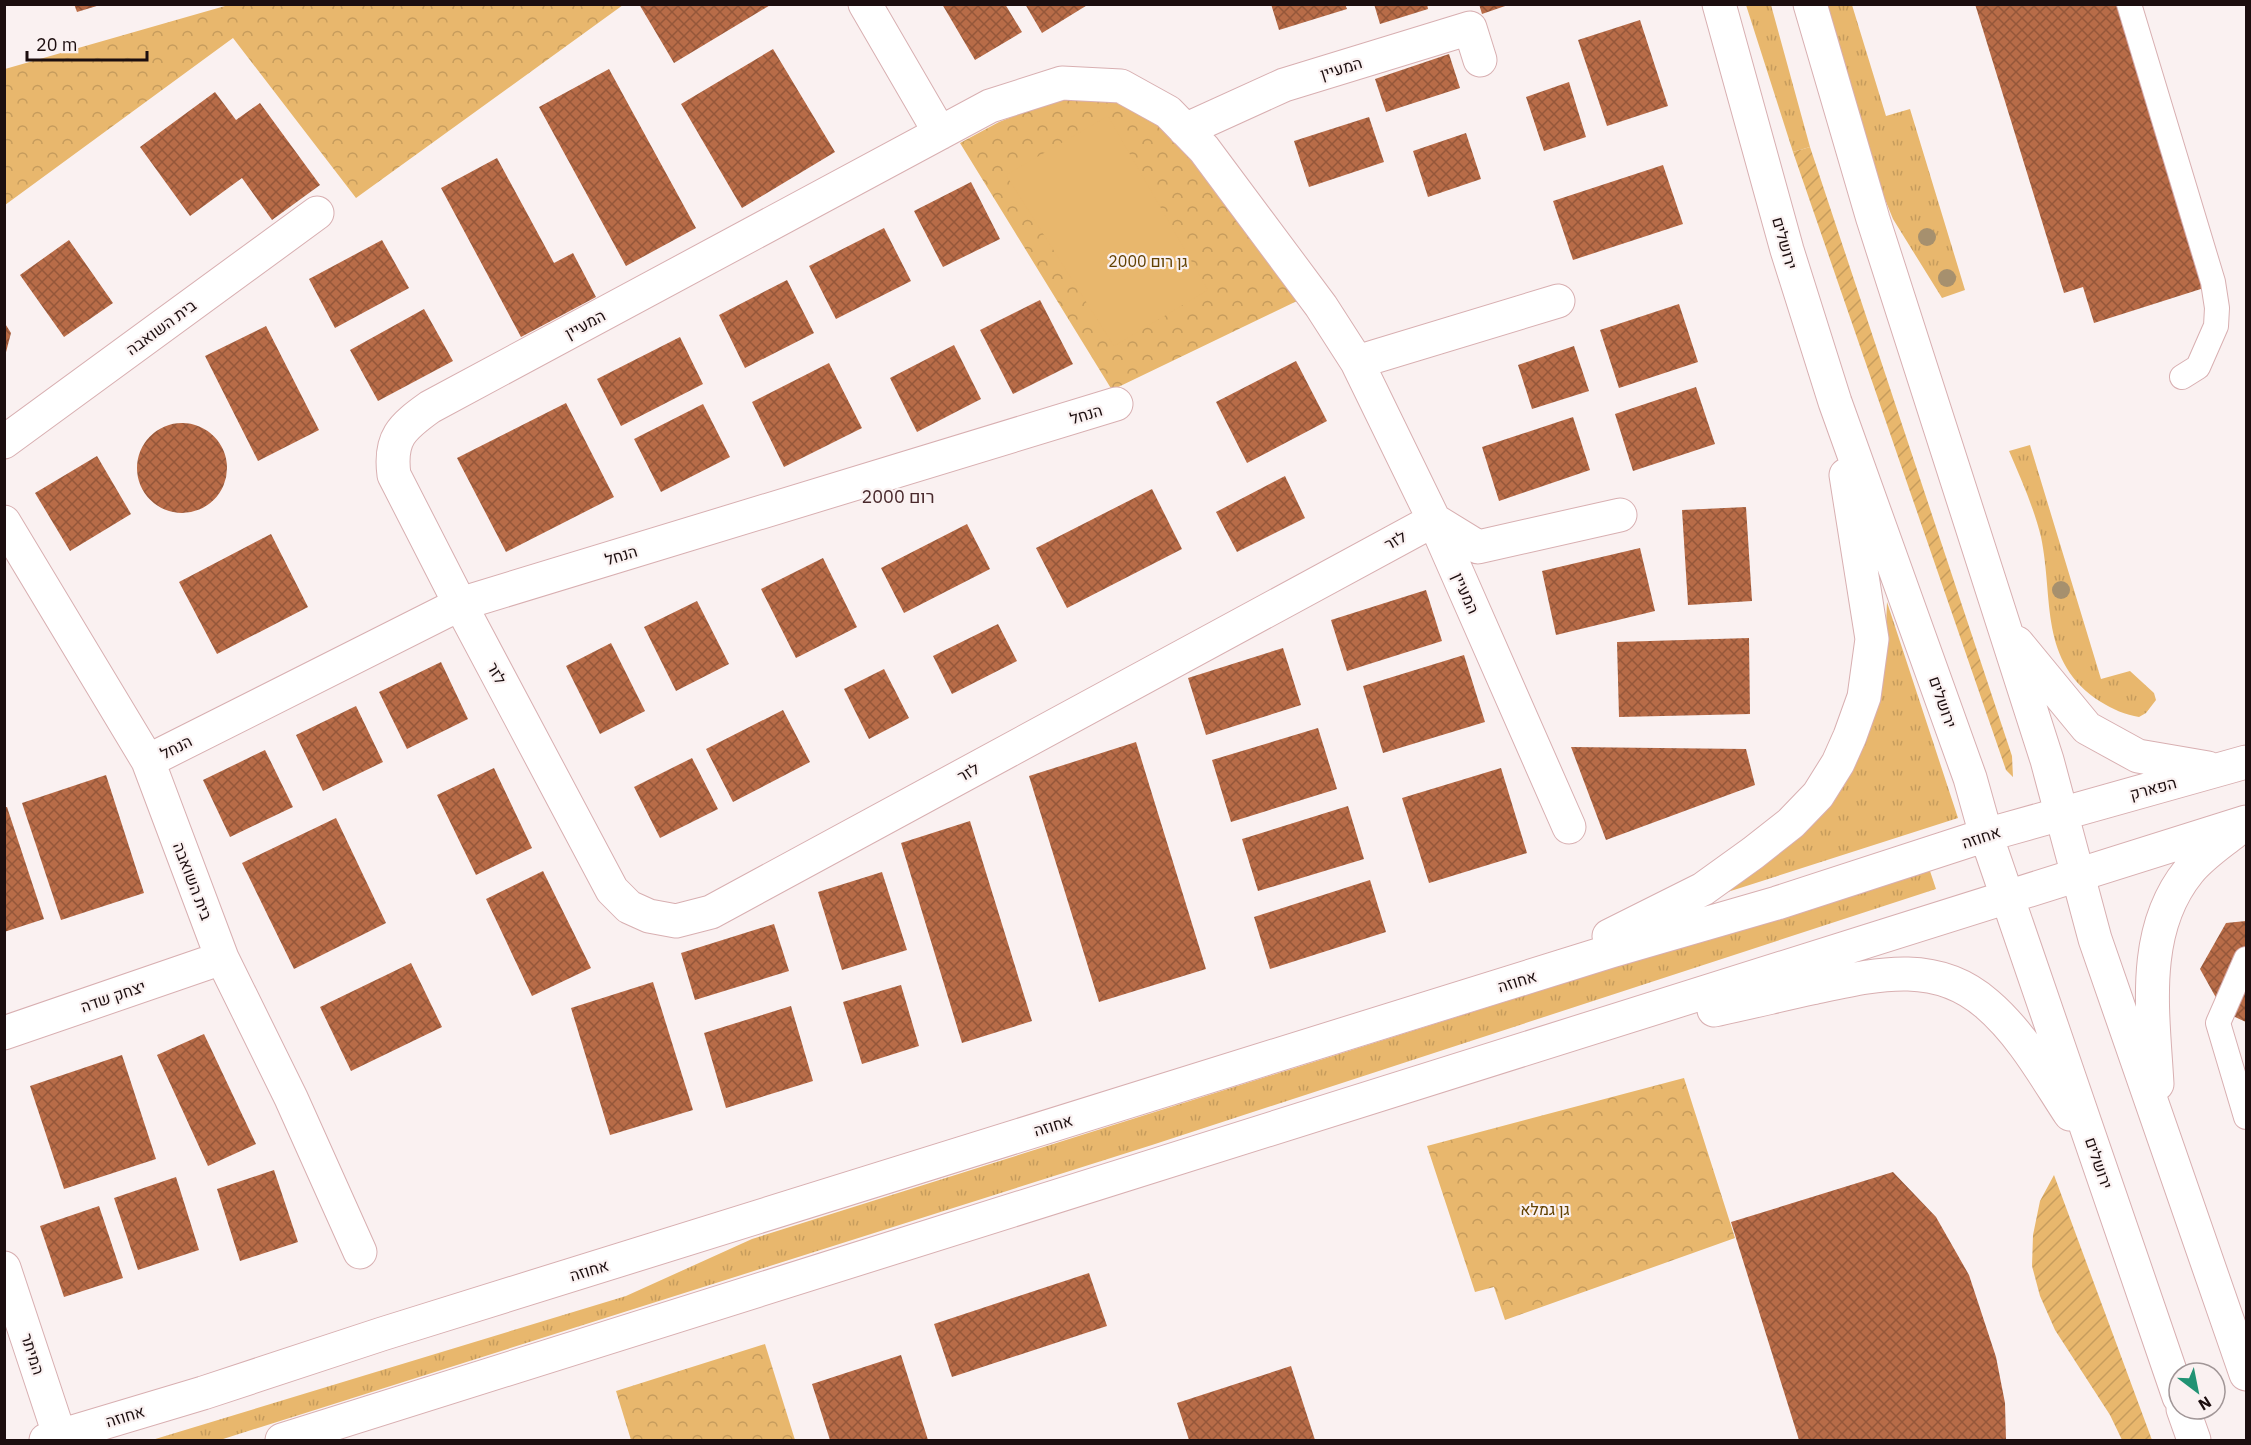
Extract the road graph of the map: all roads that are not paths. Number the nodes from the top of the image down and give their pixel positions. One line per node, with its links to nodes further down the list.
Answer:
1 (865, 4): 7 (main road)
2 (1719, 4): 12 (main road, ירושלים)
3 (1810, 4): 19 (main road)
4 (2128, 4): 11 (lane)
5 (1480, 60): 6 (main road, המעיין)
6 (1185, 130): 7 (main road, המעיין); 10 (main road, המעיין)
7 (940, 133): 18 (main road, המעיין)
8 (317, 213): 14 (main road, בית השואבה)
9 (1558, 301): 10 (main road)
10 (1357, 362): 16 (main road, המעיין)
11 (2182, 377)
12 (1835, 402): 25 (main road, ירושלים); 30 (main road)
13 (1116, 404): 18 (main road, הנחל)
14 (4, 442)
15 (1620, 515): 16 (main road)
16 (1434, 520): 18 (main road, לזר); 24 (main road, המעיין)
17 (4, 522): 20 (main road, בית השואבה)
18 (460, 604): 20 (main road, הנחל)
19 (2006, 629): 21 (main road); 22 (main road)
20 (148, 761): 28 (main road, בית השואבה)
21 (2233, 766): 22 (main road, הפארק)
22 (2060, 813): 25 (main road, אחוזה); 26 (main road)
23 (2247, 822): 26 (main road); 34 (main road)
24 (1569, 827)
25 (1986, 835): 27 (main road, ירושלים); 30 (main road, אחוזה)
26 (2078, 875): 27 (main road); 34 (main road)
27 (2009, 898): 32 (main road); 35 (main road, ירושלים)
28 (222, 958): 31 (main road, יצחק שדה); 36 (main road, בית השואבה)
29 (2247, 959): 33 (lane)
30 (1452, 1001): 41 (main road, אחוזה)
31 (4, 1034)
32 (1501, 1056): 35 (main road); 42 (main road)
33 (2247, 1117)
34 (2159, 1125): 39 (main road)
35 (2096, 1153): 38 (main road, ירושלים)
36 (360, 1252)
37 (4, 1268): 41 (main road, המיתר)
38 (2167, 1361)
39 (2247, 1374)
40 (2187, 1421): 43 (main road)
41 (56, 1439)
42 (282, 1440)
43 (2194, 1440)

